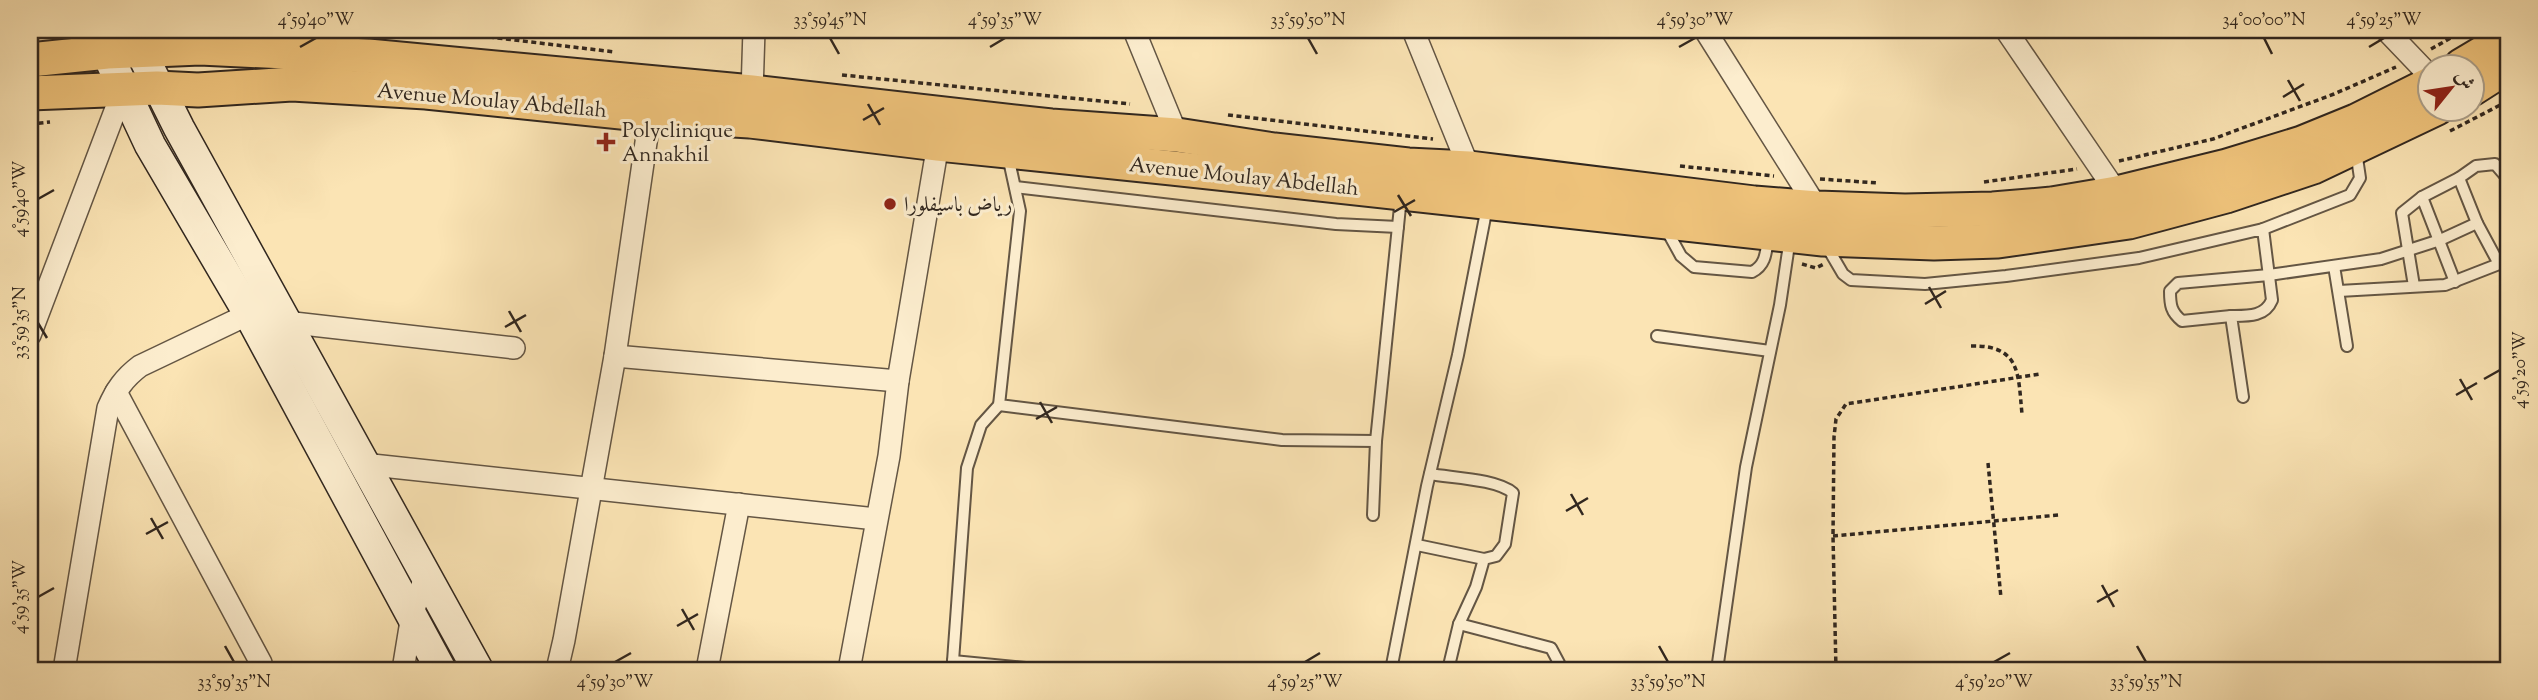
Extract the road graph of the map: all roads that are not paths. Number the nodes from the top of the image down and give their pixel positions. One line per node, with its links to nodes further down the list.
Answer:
1 (754, 30): 18 (street)
2 (1134, 30): 22 (street)
3 (1413, 30): 26 (street)
4 (1705, 30): 36 (street)
5 (2006, 30): 30 (street)
6 (2386, 30): 12 (street)
7 (2508, 38): 10 (main road)
8 (118, 41): 9 (main road, Avenue Moulay Abdellah); 11 (main road, Avenue Moulay Abdellah); 15 (street); 16 (street)
9 (293, 41): 18 (main road, Avenue Moulay Abdellah)
10 (2485, 52)
11 (30, 60)
12 (2416, 61)
13 (2508, 66): 14 (main road)
14 (2486, 80)
15 (158, 88): 16 (main road, Avenue Moulay Abdellah); 20 (main road, Avenue Moulay Abdellah); 48 (street)
16 (123, 90): 19 (main road, Avenue Moulay Abdellah); 46 (street); 49 (street)
17 (2416, 91): 30 (main road, Avenue Moulay Abdellah)
18 (752, 92): 22 (main road, Avenue Moulay Abdellah)
19 (30, 93)
20 (650, 115): 23 (main road, Avenue Moulay Abdellah); 54 (street)
21 (2416, 118): 24 (main road, Avenue Moulay Abdellah)
22 (1177, 135): 26 (main road, Avenue Moulay Abdellah)
23 (937, 144): 25 (main road, Avenue Moulay Abdellah); 55 (street)
24 (2356, 146): 36 (main road, Avenue Moulay Abdellah); 37 (lane)
25 (1007, 151): 29 (lane); 31 (main road, Avenue Moulay Abdellah)
26 (1469, 167): 36 (main road, Avenue Moulay Abdellah)
27 (2459, 178): 28 (lane); 32 (lane); 34 (lane)
28 (2508, 179)
29 (1015, 187): 35 (lane); 58 (lane)
30 (2117, 193): 36 (main road, Avenue Moulay Abdellah)
31 (1401, 194): 33 (main road, Avenue Moulay Abdellah); 35 (lane)
32 (2422, 197): 38 (lane); 39 (lane)
33 (1488, 204): 36 (main road, Avenue Moulay Abdellah); 61 (lane)
34 (2477, 223): 38 (lane); 40 (lane)
35 (1398, 227): 59 (lane)
36 (1800, 229): 37 (lane); 53 (lane)
37 (2263, 229): 42 (lane)
38 (2440, 240): 39 (lane); 43 (lane)
39 (2407, 253): 41 (lane); 44 (lane)
40 (2504, 261): 43 (lane)
41 (2334, 266): 42 (lane); 45 (lane)
42 (2269, 275): 47 (lane); 47 (lane)
43 (2455, 282): 44 (lane)
44 (2414, 286): 45 (lane)
45 (2339, 291): 51 (lane)
46 (249, 314): 56 (street); 69 (street)
47 (2231, 316): 57 (lane)
48 (285, 322): 52 (street); 60 (street)
49 (32, 323)
50 (1657, 336): 53 (lane)
51 (2347, 346)
52 (514, 348)
53 (1770, 351): 84 (lane)
54 (614, 356): 55 (street); 62 (street)
55 (898, 381): 65 (street)
56 (116, 392): 72 (street); 73 (street)
57 (2243, 397)
58 (999, 405): 59 (lane); 71 (lane)
59 (1376, 441): 64 (lane)
60 (363, 464): 62 (street); 68 (street)
61 (1430, 474): 66 (lane); 67 (lane)
62 (590, 489): 63 (street); 77 (street)
63 (739, 504): 65 (street); 78 (street)
64 (1373, 515)
65 (876, 519): 79 (street)
66 (1417, 545): 67 (lane); 81 (lane)
67 (1484, 559): 70 (lane)
68 (426, 574): 69 (street); 76 (street)
69 (412, 615): 74 (street); 75 (street)
70 (1460, 624): 82 (lane); 83 (lane)
71 (954, 666): 80 (lane)
72 (64, 670)
73 (262, 670)
74 (403, 670)
75 (441, 670)
76 (478, 670)
77 (557, 670)
78 (707, 670)
79 (849, 670)
80 (1046, 670)
81 (1391, 670)
82 (1448, 670)
83 (1559, 670)
84 (1717, 670)

